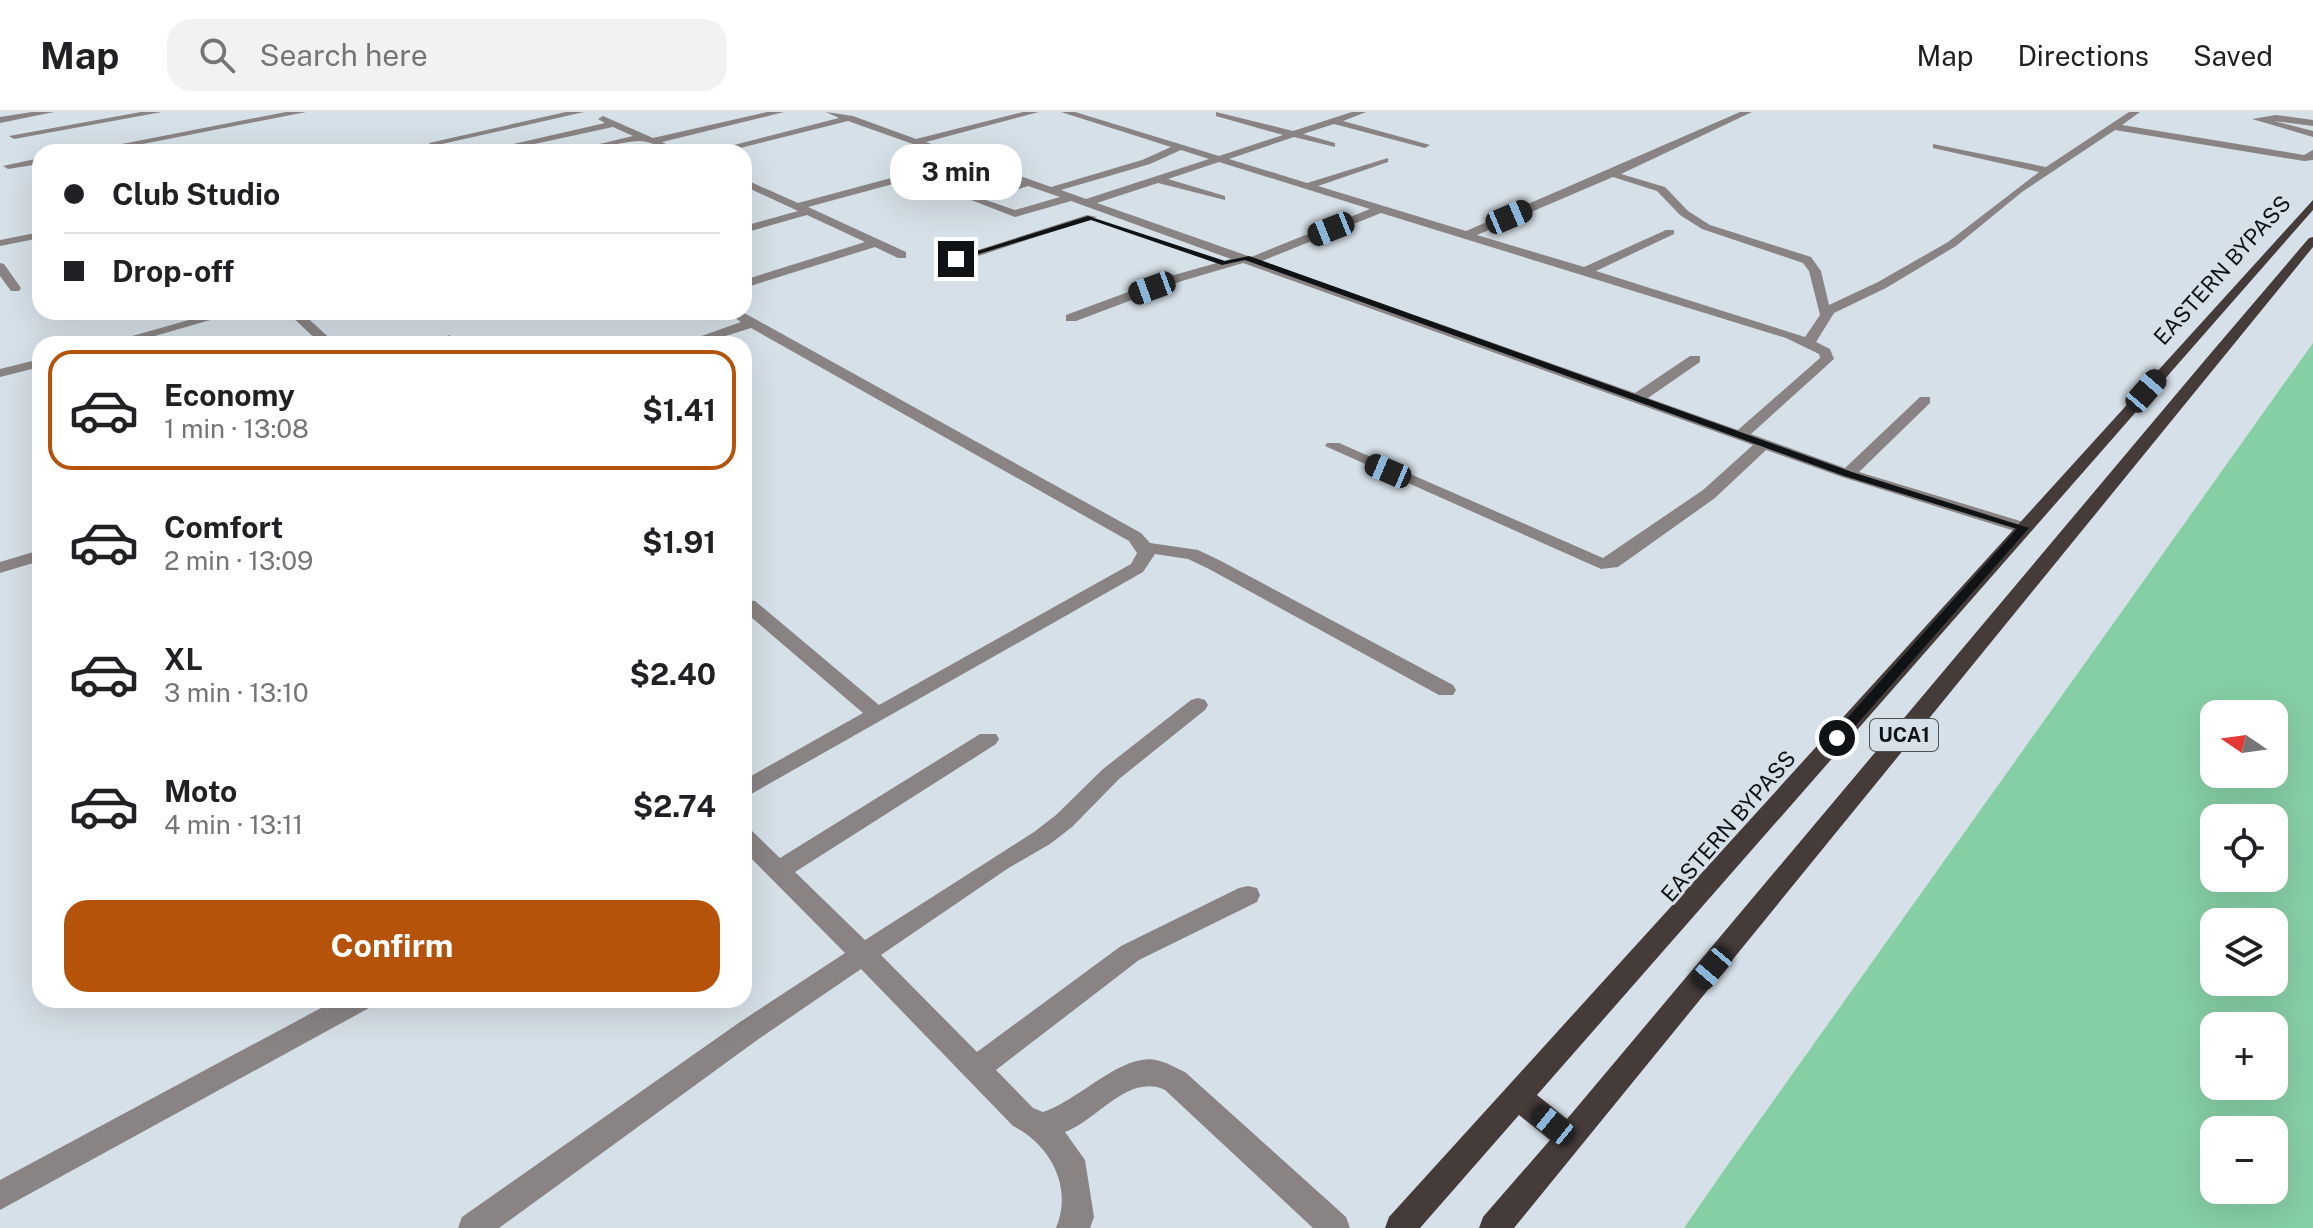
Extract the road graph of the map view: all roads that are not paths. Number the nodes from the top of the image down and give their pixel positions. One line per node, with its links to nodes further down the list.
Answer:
1 (49, 112): 15 (street)
2 (157, 112): 23 (street)
3 (218, 112): 19 (street)
4 (301, 112): 19 (street)
5 (579, 112): 27 (street)
6 (588, 112): 18 (street)
7 (779, 112): 24 (street)
8 (1034, 112): 25 (street)
9 (1066, 112): 35 (street)
10 (1361, 112): 16 (street)
11 (1747, 112): 44 (street)
12 (2135, 112): 20 (street)
13 (844, 114): 25 (street); 31 (street)
14 (1219, 114): 21 (street)
15 (0, 120)
16 (1333, 121): 21 (street); 33 (street)
17 (2313, 123): 22 (street)
18 (615, 124): 24 (street); 28 (street)
19 (233, 125): 26 (street)
20 (2116, 127): 36 (street); 43 (street)
21 (1291, 134): 32 (street); 37 (street)
22 (2313, 134)
23 (14, 136)
24 (648, 139): 29 (street); 30 (street)
25 (916, 142): 39 (street)
26 (130, 144)
27 (436, 144)
28 (521, 144)
29 (618, 144)
30 (658, 144)
31 (740, 144)
32 (1332, 145)
33 (1425, 145)
34 (1936, 146): 43 (street)
35 (1180, 147): 37 (street); 50 (street)
36 (2313, 153)
37 (1216, 158): 45 (street); 47 (street)
38 (1384, 160): 47 (street)
39 (967, 161): 42 (street); 46 (street)
40 (32, 162): 41 (street)
41 (8, 166)
42 (948, 166): 49 (street); 55 (street)
43 (2050, 171): 74 (street)
44 (1612, 174): 59 (street); 74 (street)
45 (1156, 179): 51 (street); 52 (street)
46 (1029, 182): 49 (street); 50 (street)
47 (1311, 185): 54 (street)
48 (752, 186): 55 (street)
49 (1007, 189): 50 (street); 50 (street)
50 (1050, 197): 52 (street); 56 (street)
51 (1221, 198)
52 (1089, 202): 66 (street)
53 (2313, 203): 70 (main road, EASTERN BYPASS / UCA1)
54 (1383, 208): 59 (street); 66 (street)
55 (802, 210): 57 (street); 63 (street)
56 (1091, 217): 65 (street); 67 (street)
57 (752, 227)
58 (1670, 232): 69 (street)
59 (1467, 235): 69 (street)
60 (32, 237): 62 (street)
61 (2313, 240): 72 (main road, UCA1)
62 (0, 243)
63 (875, 243): 64 (street); 71 (street)
64 (902, 255)
65 (956, 259)
66 (1249, 259): 67 (street); 87 (street)
67 (1225, 263): 75 (street)
68 (0, 267): 73 (street)
69 (1586, 271): 83 (street)
70 (2246, 277): 72 (main road); 93 (main road, EASTERN BYPASS / UCA1)
71 (752, 281)
72 (2275, 284): 111 (main road, UCA1)
73 (15, 288)
74 (1825, 313): 83 (street)
75 (1071, 318)
76 (202, 320): 80 (street)
77 (302, 320): 81 (street)
78 (747, 320): 79 (street)
79 (752, 323): 82 (street); 94 (street)
80 (141, 336)
81 (320, 336)
82 (711, 336)
83 (1809, 342): 89 (street)
84 (1695, 359): 87 (street)
85 (32, 365): 86 (street)
86 (0, 373)
87 (1638, 398): 89 (street)
88 (1925, 400): 92 (street)
89 (1741, 435): 90 (street)
90 (1763, 444): 91 (street); 92 (street)
91 (1333, 446)
92 (1848, 474): 93 (street)
93 (2024, 528): 109 (main road, EASTERN BYPASS / UCA1)
94 (1146, 548): 98 (street); 100 (street)
95 (32, 558): 96 (street)
96 (0, 568)
97 (752, 608): 100 (street)
98 (1446, 690)
99 (1198, 705): 106 (street)
100 (877, 714): 102 (street)
101 (988, 739): 104 (street)
102 (752, 785)
103 (752, 845): 104 (street)
104 (778, 871): 106 (street)
105 (1248, 895): 108 (street)
106 (862, 954): 108 (street); 113 (street)
107 (345, 1008): 112 (street)
108 (976, 1069): 110 (street)
109 (1518, 1097): 111 (main road); 116 (main road, EASTERN BYPASS / UCA1)
110 (1042, 1126): 114 (street); 115 (street)
111 (1570, 1139): 117 (main road, UCA1)
112 (0, 1196)
113 (473, 1228)
114 (1071, 1228)
115 (1335, 1228)
116 (1400, 1228)
117 (1494, 1228)

